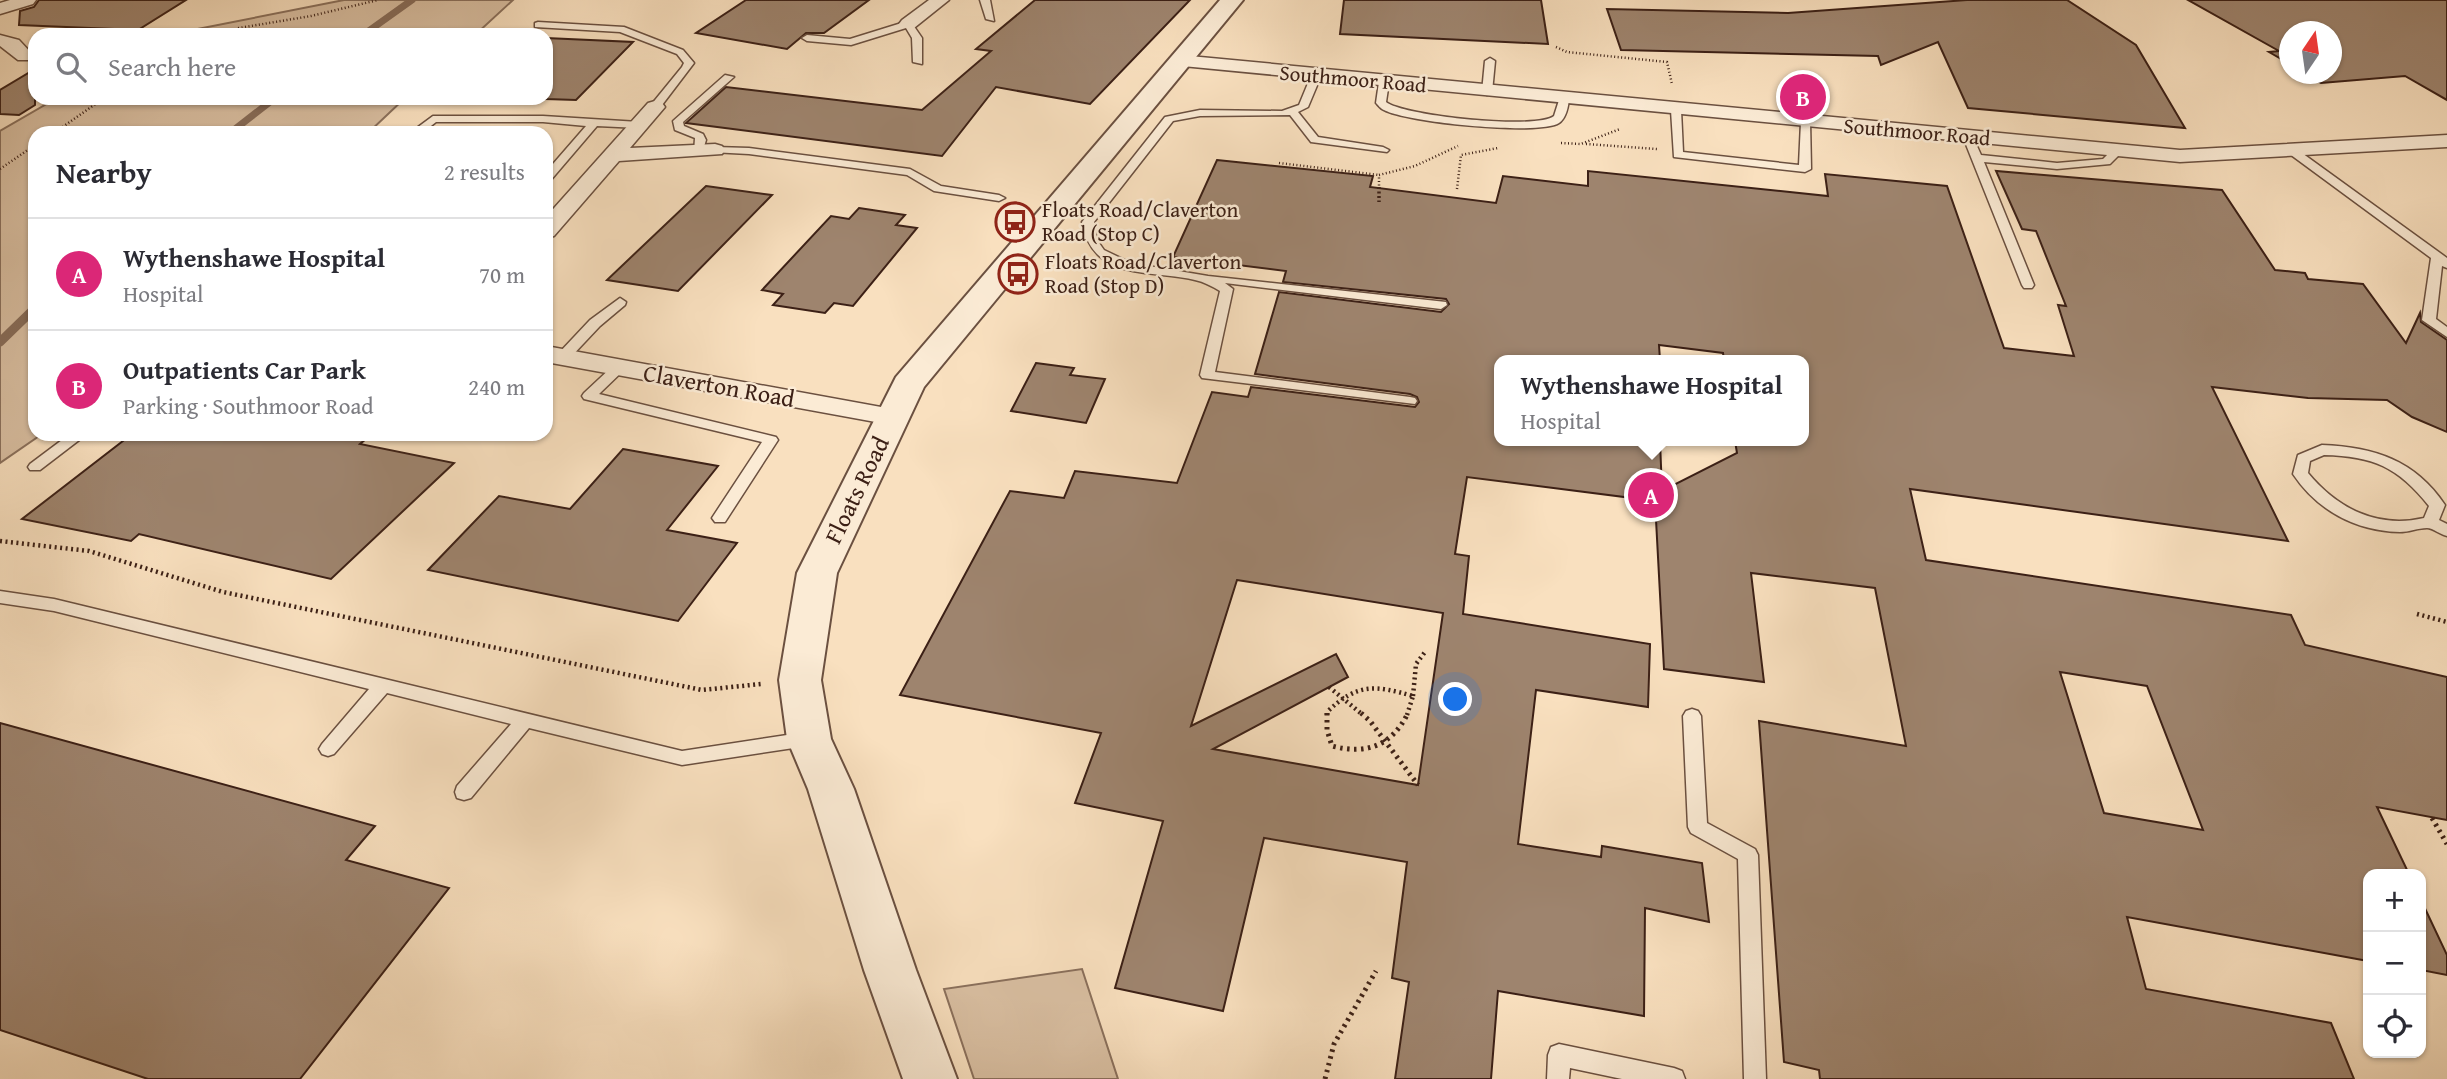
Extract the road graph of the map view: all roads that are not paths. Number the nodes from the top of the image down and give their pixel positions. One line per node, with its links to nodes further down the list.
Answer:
1 (27, 0): 5 (street)
2 (940, 0): 8 (street)
3 (985, 0): 6 (lane)
4 (1232, 0): 12 (street, Floats Road)
5 (0, 9)
6 (991, 19)
7 (538, 24): 20 (lane)
8 (908, 24): 9 (lane); 14 (lane)
9 (807, 38)
10 (0, 40): 11 (street)
11 (26, 50)
12 (1179, 61): 15 (street, Southmoor Road); 47 (street, Floats Road)
13 (1490, 61): 18 (lane)
14 (918, 62)
15 (1315, 76): 17 (street, Southmoor Road); 22 (lane)
16 (729, 77): 29 (lane)
17 (1384, 82): 18 (street, Southmoor Road); 19 (lane)
18 (1487, 92): 19 (street, Southmoor Road)
19 (1564, 99): 21 (street, Southmoor Road)
20 (655, 107): 25 (street)
21 (1676, 110): 23 (street, Southmoor Road); 23 (lane)
22 (1292, 111): 30 (lane); 39 (lane)
23 (1806, 122): 27 (street, Southmoor Road)
24 (594, 123): 25 (lane); 26 (lane); 35 (lane)
25 (639, 125): 33 (street)
26 (424, 126)
27 (1968, 137): 32 (street, Southmoor Road); 34 (lane)
28 (2447, 141): 31 (street, Southmoor Road)
29 (706, 150): 33 (street); 36 (lane)
30 (1383, 150)
31 (2291, 150): 32 (street, Southmoor Road); 38 (lane)
32 (2117, 151): 34 (lane)
33 (613, 155): 37 (street)
34 (1978, 158): 40 (lane)
35 (553, 171)
36 (999, 198)
37 (553, 223)
38 (2442, 260): 43 (lane)
39 (1196, 276): 42 (lane); 46 (lane)
40 (2028, 285)
41 (620, 302): 44 (lane)
42 (1441, 305)
43 (2447, 333)
44 (555, 356): 45 (street, Claverton Road)
45 (619, 368): 47 (street, Claverton Road); 50 (lane)
46 (1410, 401)
47 (892, 417): 57 (street, Floats Road)
48 (70, 441): 49 (lane)
49 (35, 467)
50 (720, 518)
51 (2430, 522): 51 (lane); 52 (lane)
52 (2447, 531)
53 (0, 597): 54 (lane)
54 (384, 685): 56 (lane); 58 (lane)
55 (1692, 716): 63 (lane)
56 (525, 720): 57 (lane); 59 (lane)
57 (809, 738): 60 (street, Floats Road)
58 (328, 749)
59 (464, 792)
60 (930, 1079)
61 (1558, 1079): 62 (lane)
62 (1674, 1079)
63 (1755, 1079)

